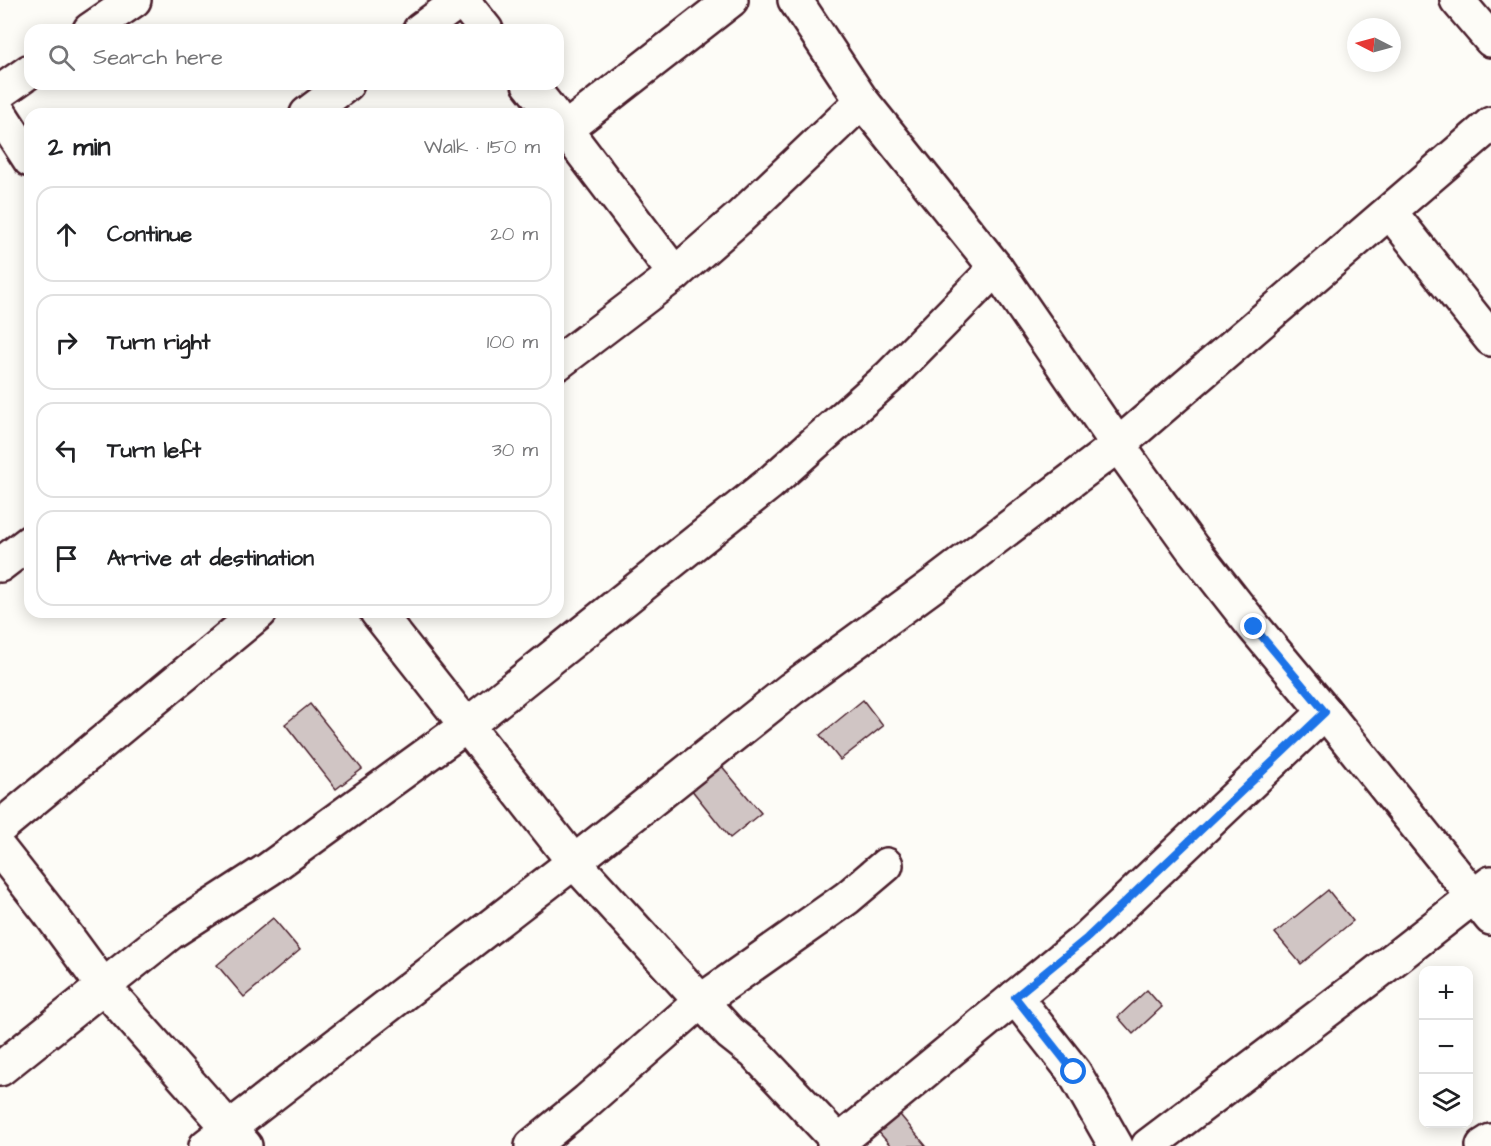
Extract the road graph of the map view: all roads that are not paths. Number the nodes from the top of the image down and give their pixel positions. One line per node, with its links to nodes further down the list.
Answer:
1 (134, 0): 6 (street)
2 (462, 0): 7 (street); 8 (street)
3 (731, 0): 18 (street)
4 (795, 0): 14 (street)
5 (1457, 0): 9 (street)
6 (99, 24)
7 (428, 24)
8 (481, 24)
9 (1491, 40)
10 (24, 76): 13 (street)
11 (339, 90): 15 (street)
12 (533, 90): 16 (street)
13 (0, 92)
14 (862, 100): 23 (street); 24 (street)
15 (315, 108)
16 (547, 108)
17 (0, 114): 21 (street)
18 (564, 121)
19 (1491, 124): 22 (street)
20 (564, 131): 24 (street)
21 (24, 151)
22 (1390, 212): 25 (street); 27 (street)
23 (996, 268): 27 (street); 33 (street)
24 (675, 274): 26 (street)
25 (1491, 339)
26 (564, 358)
27 (1118, 446): 32 (street); 36 (street)
28 (24, 547): 29 (street)
29 (0, 565)
30 (253, 618): 34 (street)
31 (382, 618): 33 (street)
32 (1325, 712): 38 (street); 40 (street)
33 (466, 726): 36 (street); 39 (street)
34 (0, 827)
35 (0, 850): 39 (street)
36 (574, 861): 41 (street); 43 (street)
37 (886, 865): 41 (street)
38 (1486, 899): 48 (street)
39 (104, 987): 42 (street); 43 (street)
40 (1015, 997): 45 (street); 47 (street)
41 (701, 1001): 45 (street); 46 (street)
42 (0, 1070)
43 (227, 1139)
44 (1491, 1141): 49 (street)
45 (836, 1144)
46 (536, 1145)
47 (1116, 1146)
48 (1148, 1146)
49 (1483, 1146)

